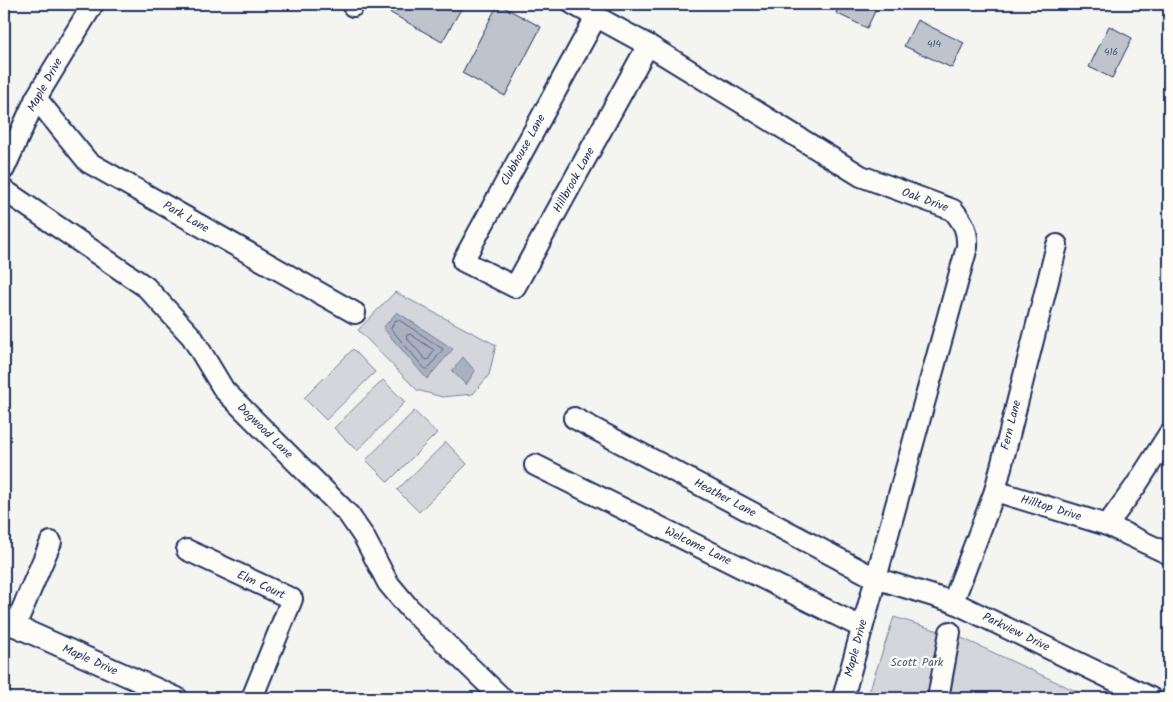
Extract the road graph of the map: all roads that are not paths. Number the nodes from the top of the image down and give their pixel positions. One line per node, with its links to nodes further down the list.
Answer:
1 (93, 4): 5 (lane, Maple Drive)
2 (573, 4): 3 (lane, Oak Drive)
3 (596, 17): 4 (lane, Oak Drive); 9 (lane, Clubhouse Lane)
4 (648, 45): 9 (lane, Hillbrook Lane); 19 (lane, Oak Drive)
5 (36, 98): 6 (lane, Maple Drive); 10 (lane, Park Lane)
6 (4, 169)
7 (4, 190): 26 (lane, Dogwood Lane)
8 (1057, 245): 14 (lane, Fern Lane)
9 (486, 272)
10 (355, 313)
11 (574, 418): 19 (lane, Heather Lane)
12 (1169, 434): 15 (lane)
13 (535, 465): 22 (lane, Welcome Lane)
14 (995, 491): 15 (lane, Hilltop Drive); 20 (lane, Fern Lane)
15 (1107, 525): 18 (lane, Hilltop Drive)
16 (52, 542): 21 (lane)
17 (187, 550): 25 (lane, Elm Court)
18 (1169, 554)
19 (873, 588): 20 (lane, Parkview Drive); 22 (lane, Maple Drive)
20 (953, 602): 29 (lane, Parkview Drive)
21 (9, 624): 24 (lane, Maple Drive)
22 (861, 627): 27 (lane, Maple Drive)
23 (950, 632): 28 (lane)
24 (177, 698)
25 (252, 698)
26 (502, 698)
27 (843, 698)
28 (938, 698)
29 (1152, 698)

